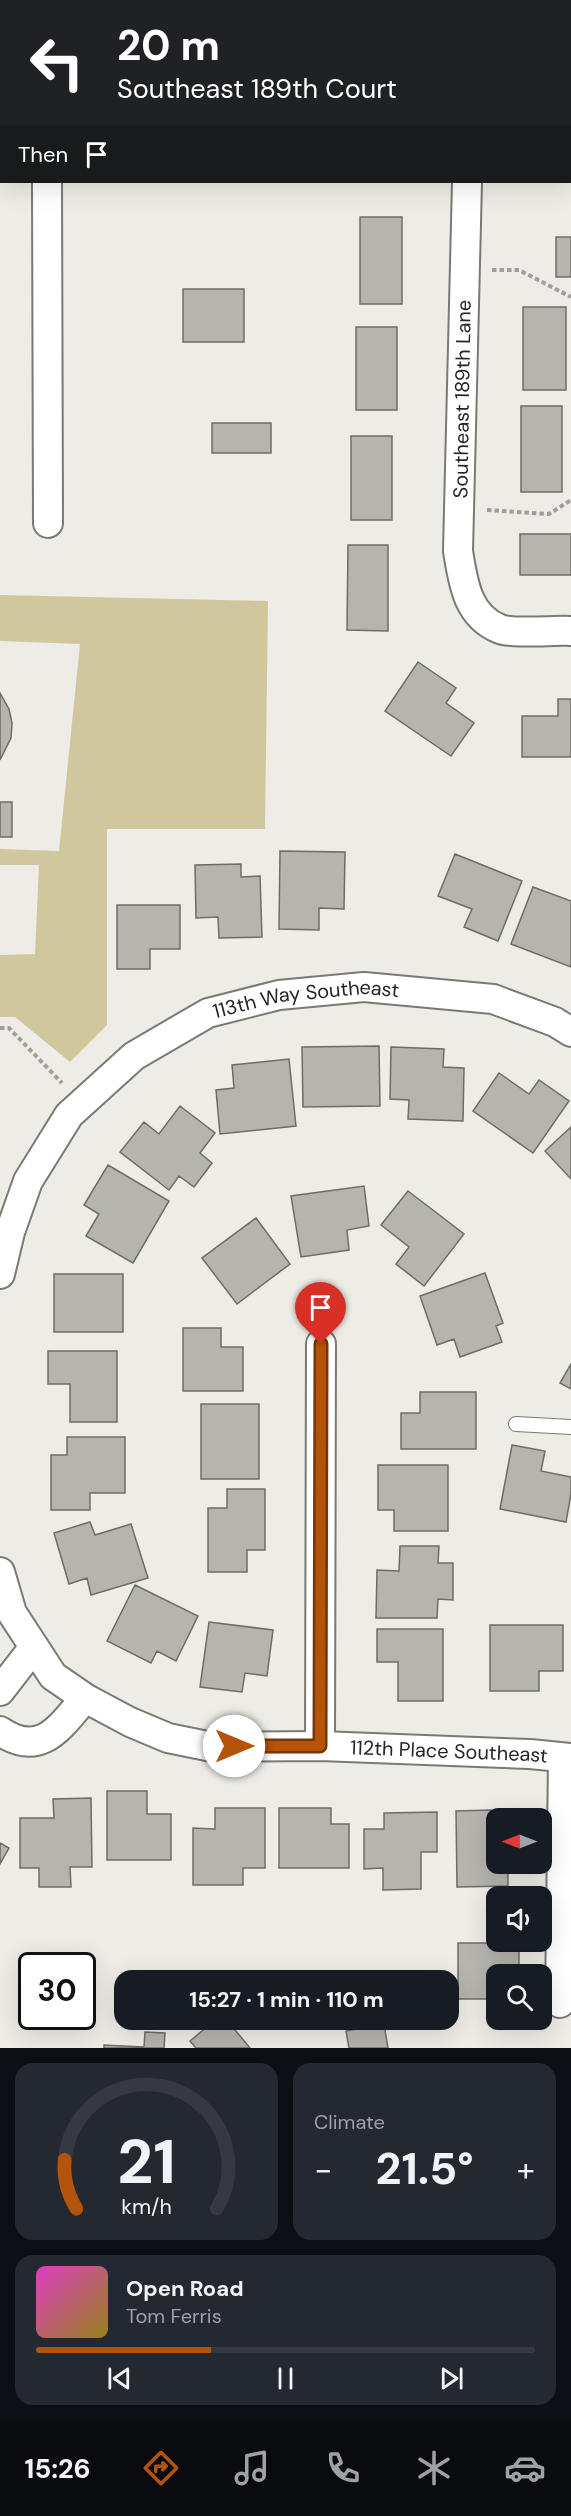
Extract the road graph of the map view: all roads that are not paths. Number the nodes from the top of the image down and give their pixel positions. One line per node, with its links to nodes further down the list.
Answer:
1 (47, 183): 3 (street)
2 (467, 183): 4 (street, Southeast 189th Lane)
3 (48, 524)
4 (571, 631)
5 (571, 1032): 6 (street, 113th Way Southeast)
6 (0, 1274)
7 (321, 1344): 15 (street)
8 (516, 1424): 9 (lane)
9 (571, 1426)
10 (0, 1572): 11 (street)
11 (34, 1647): 12 (street); 13 (street, 112th Place Southeast)
12 (0, 1691)
13 (85, 1698): 14 (street); 15 (street, 112th Place Southeast)
14 (0, 1731)
15 (320, 1746): 16 (street, 112th Place Southeast)
16 (567, 1758): 17 (street)
17 (560, 2003)

